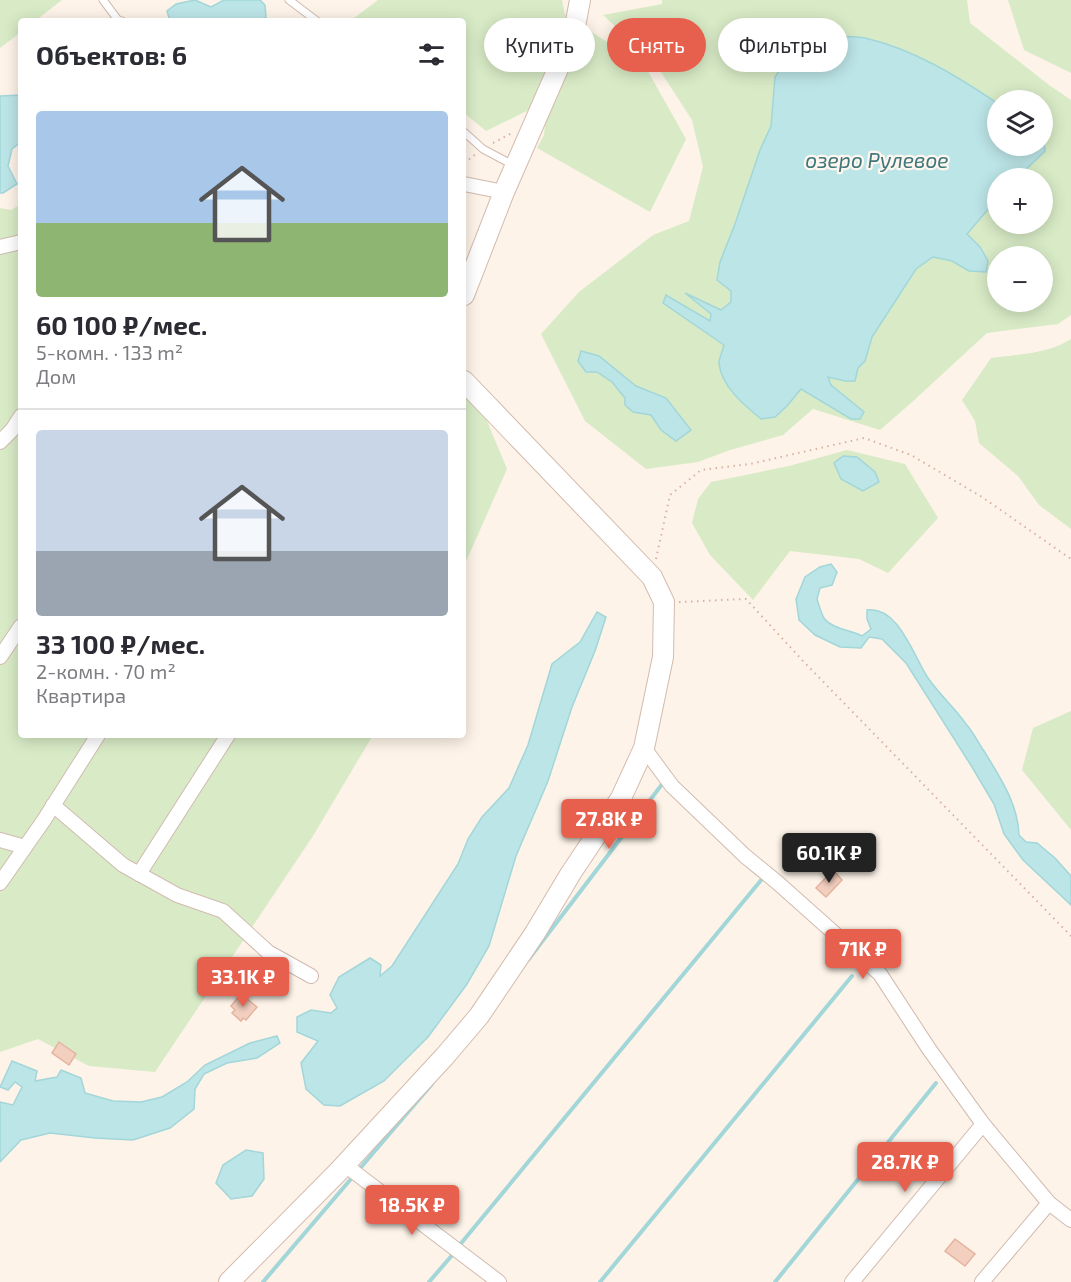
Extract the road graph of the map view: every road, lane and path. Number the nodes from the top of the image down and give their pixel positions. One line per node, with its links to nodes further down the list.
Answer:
1 (103, 0): 4 (lane)
2 (289, 0): 5 (lane)
3 (580, 0): 6 (street)
4 (116, 18)
5 (313, 18)
6 (535, 120): 8 (path); 10 (street)
7 (466, 134): 8 (lane)
8 (483, 149): 9 (path); 10 (lane)
9 (466, 162)
10 (515, 166): 12 (street)
11 (466, 184): 12 (street)
12 (504, 192): 15 (street)
13 (18, 243): 14 (street)
14 (0, 247)
15 (466, 290)
16 (466, 383): 20 (street)
17 (18, 421): 18 (street)
18 (0, 442)
19 (1071, 559): 20 (path)
20 (652, 577): 21 (street)
21 (664, 602): 26 (street); 32 (path)
22 (18, 630): 23 (street)
23 (0, 657)
24 (96, 738): 27 (street)
25 (226, 738): 30 (street)
26 (644, 748): 34 (street); 35 (street)
27 (53, 805): 29 (street); 30 (street)
28 (0, 840): 29 (street)
29 (25, 847): 31 (street)
30 (139, 874): 33 (street)
31 (0, 883)
32 (1071, 936)
33 (311, 976)
34 (983, 1124): 36 (street); 40 (street)
35 (345, 1165): 38 (street); 39 (street)
36 (1049, 1203): 37 (street); 41 (street)
37 (1071, 1220)
38 (229, 1282)
39 (499, 1282)
40 (852, 1282)
41 (982, 1282)

